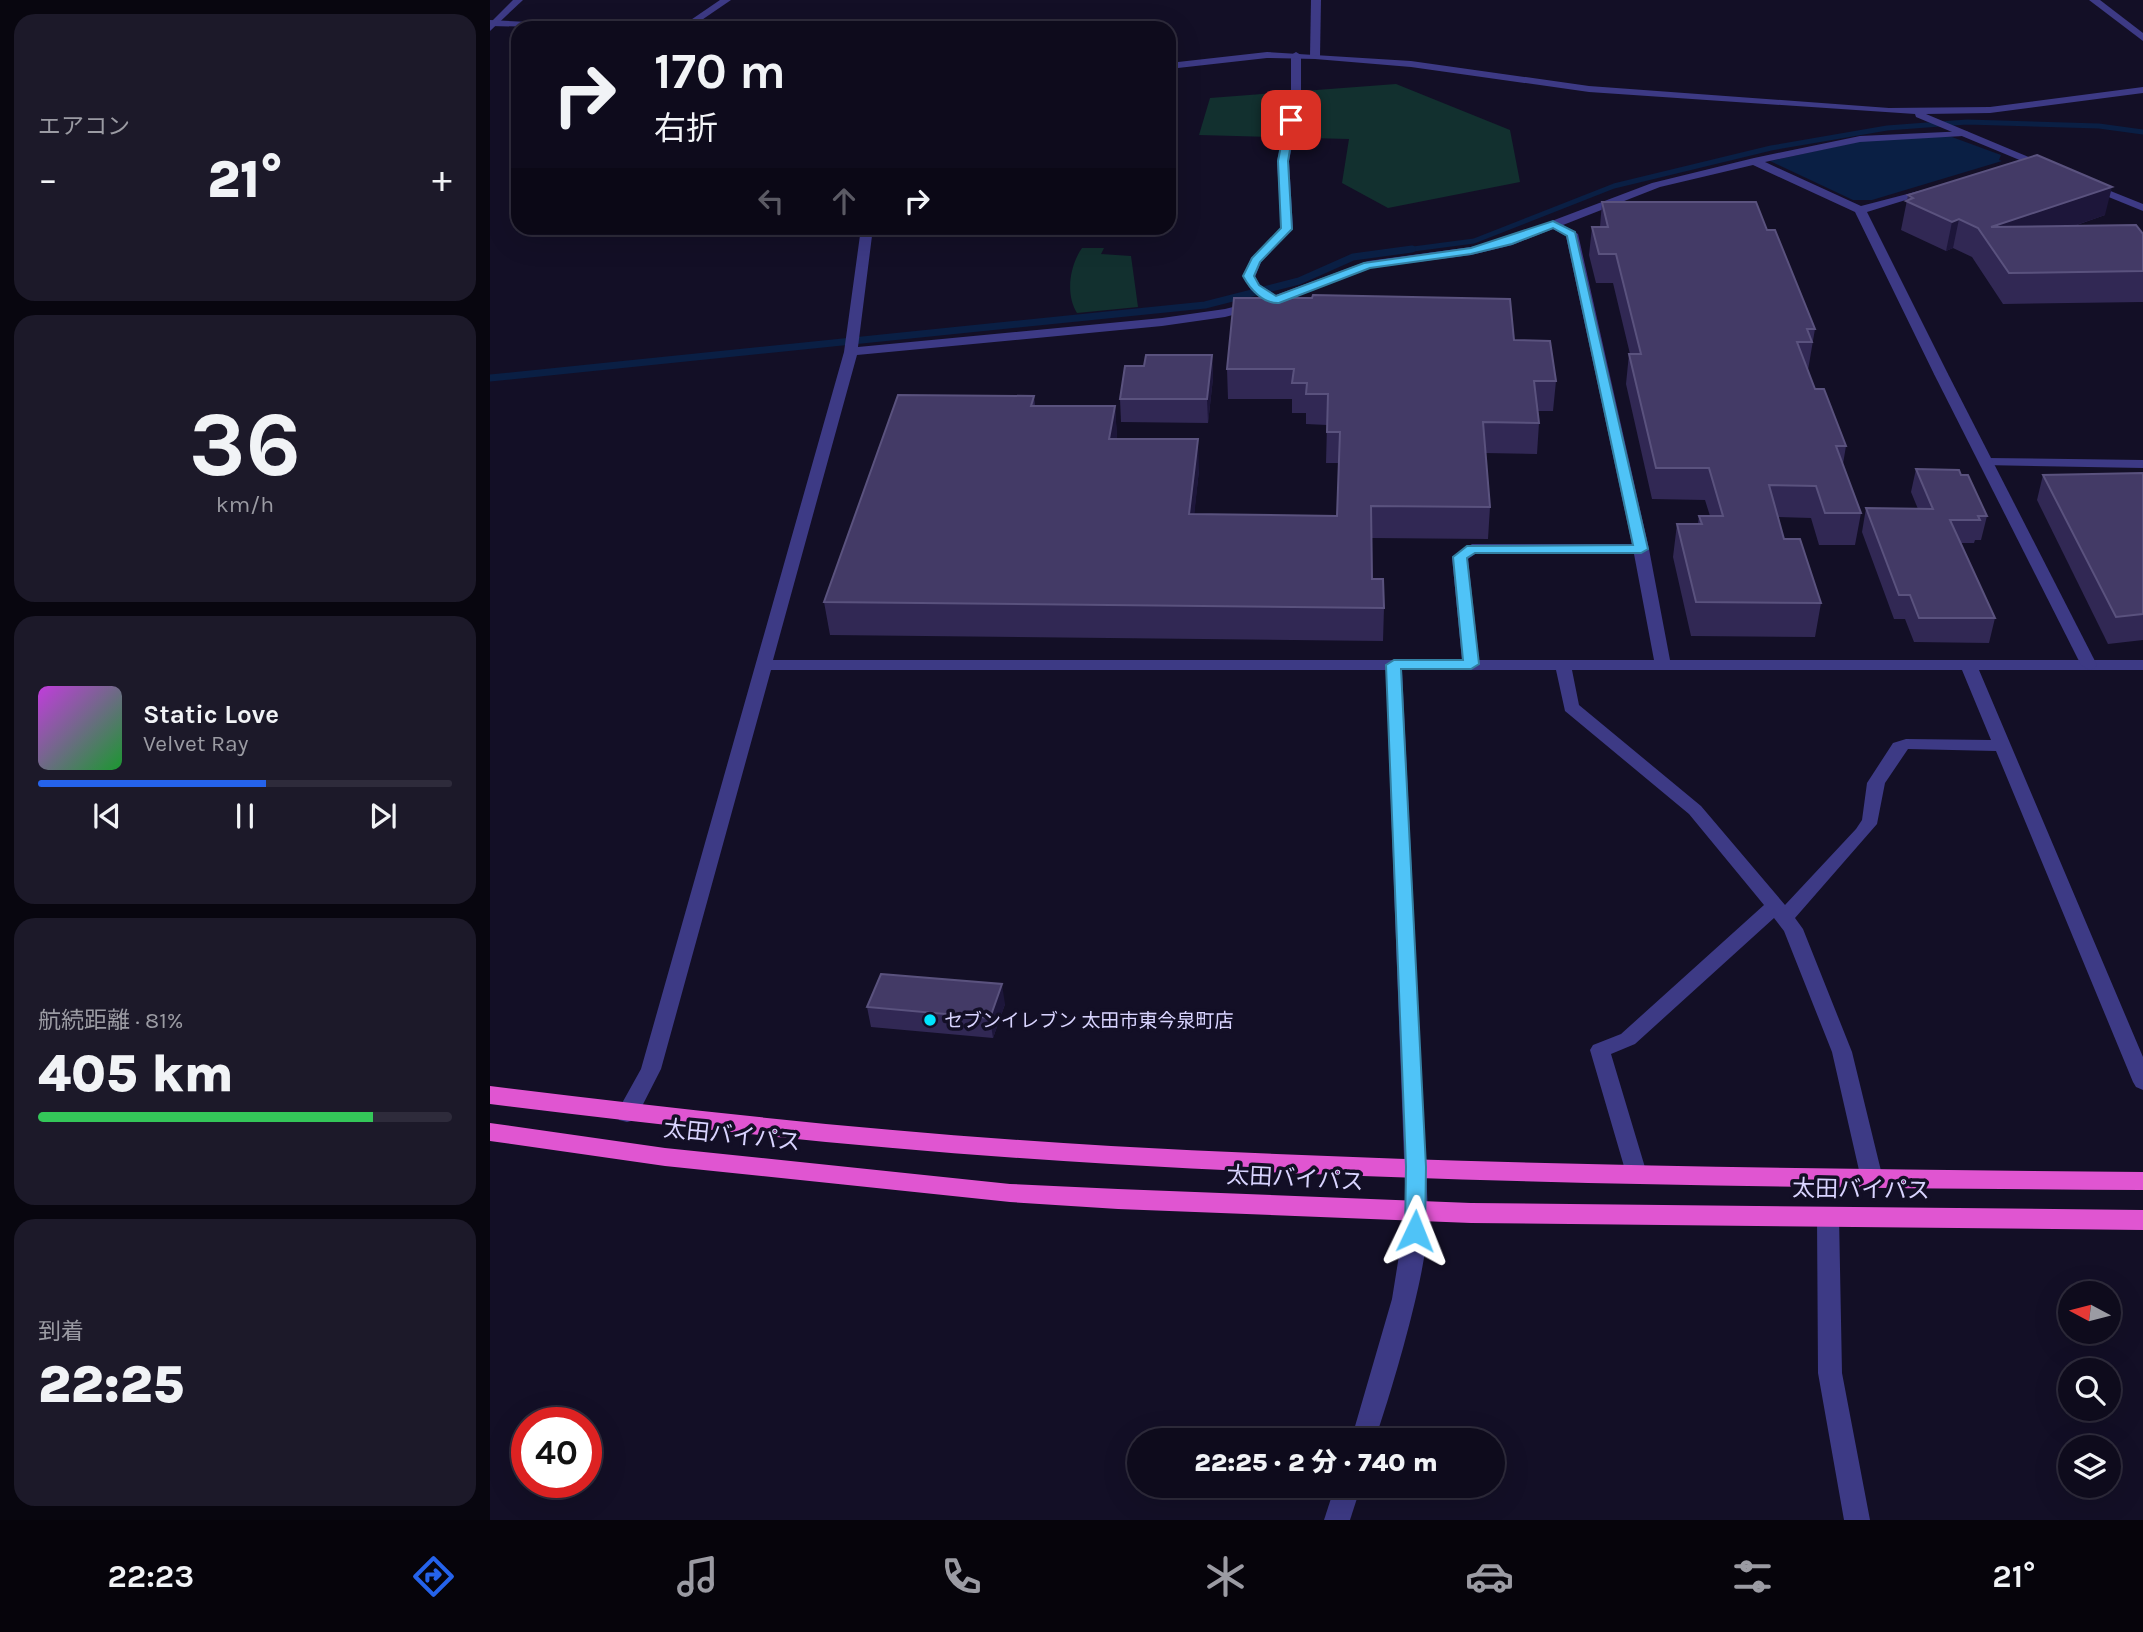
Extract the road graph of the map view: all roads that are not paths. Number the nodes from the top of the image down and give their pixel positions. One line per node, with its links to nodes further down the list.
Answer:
1 (518, 0): 6 (street)
2 (726, 0): 5 (street)
3 (1316, 0): 10 (street)
4 (2094, 0): 8 (street)
5 (694, 21)
6 (492, 25): 7 (street)
7 (511, 26)
8 (2143, 38)
9 (1296, 55): 10 (street); 11 (street); 25 (street)
10 (1315, 56): 13 (street)
11 (1176, 65)
12 (2143, 90): 13 (street)
13 (1912, 111): 14 (street)
14 (1963, 133): 15 (street); 16 (street)
15 (2027, 160): 17 (street); 18 (street)
16 (1754, 161): 22 (street); 23 (street)
17 (2001, 167)
18 (2053, 170)
19 (2079, 181): 21 (street)
20 (1950, 183): 22 (street)
21 (2143, 208)
22 (1860, 210): 27 (street)
23 (1553, 224): 25 (street); 29 (street)
24 (866, 235): 26 (street)
25 (1265, 294): 26 (street)
26 (852, 345): 34 (street)
27 (1987, 462): 28 (street); 36 (street)
28 (2143, 464)
29 (1641, 549): 30 (street); 32 (street)
30 (1471, 664): 31 (street); 35 (street)
31 (1563, 664): 32 (street); 39 (street)
32 (1662, 664): 33 (street)
33 (1968, 664): 36 (street); 38 (street)
34 (764, 665): 35 (street); 42 (street)
35 (1394, 665): 44 (street)
36 (2089, 665): 37 (street)
37 (2143, 665)
38 (2003, 746): 39 (street); 40 (street)
39 (1779, 912): 45 (street); 46 (street)
40 (2143, 1082)
41 (490, 1095): 42 (highway, 太田バイパス)
42 (627, 1114): 44 (highway, 太田バイパス)
43 (490, 1132): 48 (highway, 太田バイパス)
44 (1416, 1167): 45 (highway, 太田バイパス); 48 (street)
45 (1636, 1174): 46 (highway, 太田バイパス)
46 (1872, 1179): 47 (highway, 太田バイパス)
47 (2143, 1181)
48 (1416, 1212): 49 (highway, 太田バイパス); 51 (street)
49 (1828, 1216): 50 (highway, 太田バイパス); 54 (street)
50 (2143, 1220)
51 (1367, 1428)
52 (1344, 1498): 53 (street)
53 (1337, 1520)
54 (1857, 1520)

